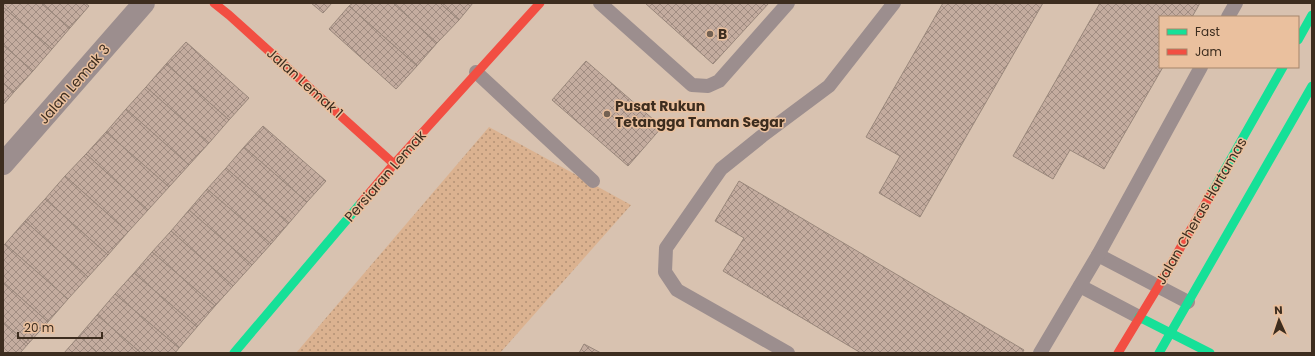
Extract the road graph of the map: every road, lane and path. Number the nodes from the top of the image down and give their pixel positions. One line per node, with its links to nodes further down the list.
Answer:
1 (144, 3): 16 (street, Jalan Lemak 3)
2 (214, 3): 17 (main road, Jalan Lemak 1)
3 (540, 3): 14 (main road, Persiaran Lemak)
4 (600, 3): 8 (lane)
5 (788, 3): 8 (lane)
6 (894, 3): 26 (lane)
7 (1236, 3): 10 (lane)
8 (616, 8)
9 (1312, 15): 11 (main road)
10 (1229, 16)
11 (1299, 38)
12 (1200, 68): 19 (lane)
13 (1281, 68): 21 (main road, Jalan Cheras Hartamas)
14 (476, 72): 17 (main road, Persiaran Lemak); 18 (lane)
15 (1312, 86): 22 (main road)
16 (3, 164)
17 (394, 164): 25 (main road, Persiaran Lemak)
18 (593, 181)
19 (1098, 255): 20 (lane); 21 (lane)
20 (1080, 286): 23 (lane); 27 (lane)
21 (1158, 287): 22 (lane); 23 (main road, Jalan Cheras Hartamas)
22 (1188, 302): 24 (main road)
23 (1139, 317): 24 (main road); 28 (main road, Jalan Cheras Hartamas)
24 (1171, 333): 29 (main road); 30 (main road)
25 (234, 353)
26 (788, 353)
27 (1040, 353)
28 (1118, 353)
29 (1159, 353)
30 (1210, 353)

